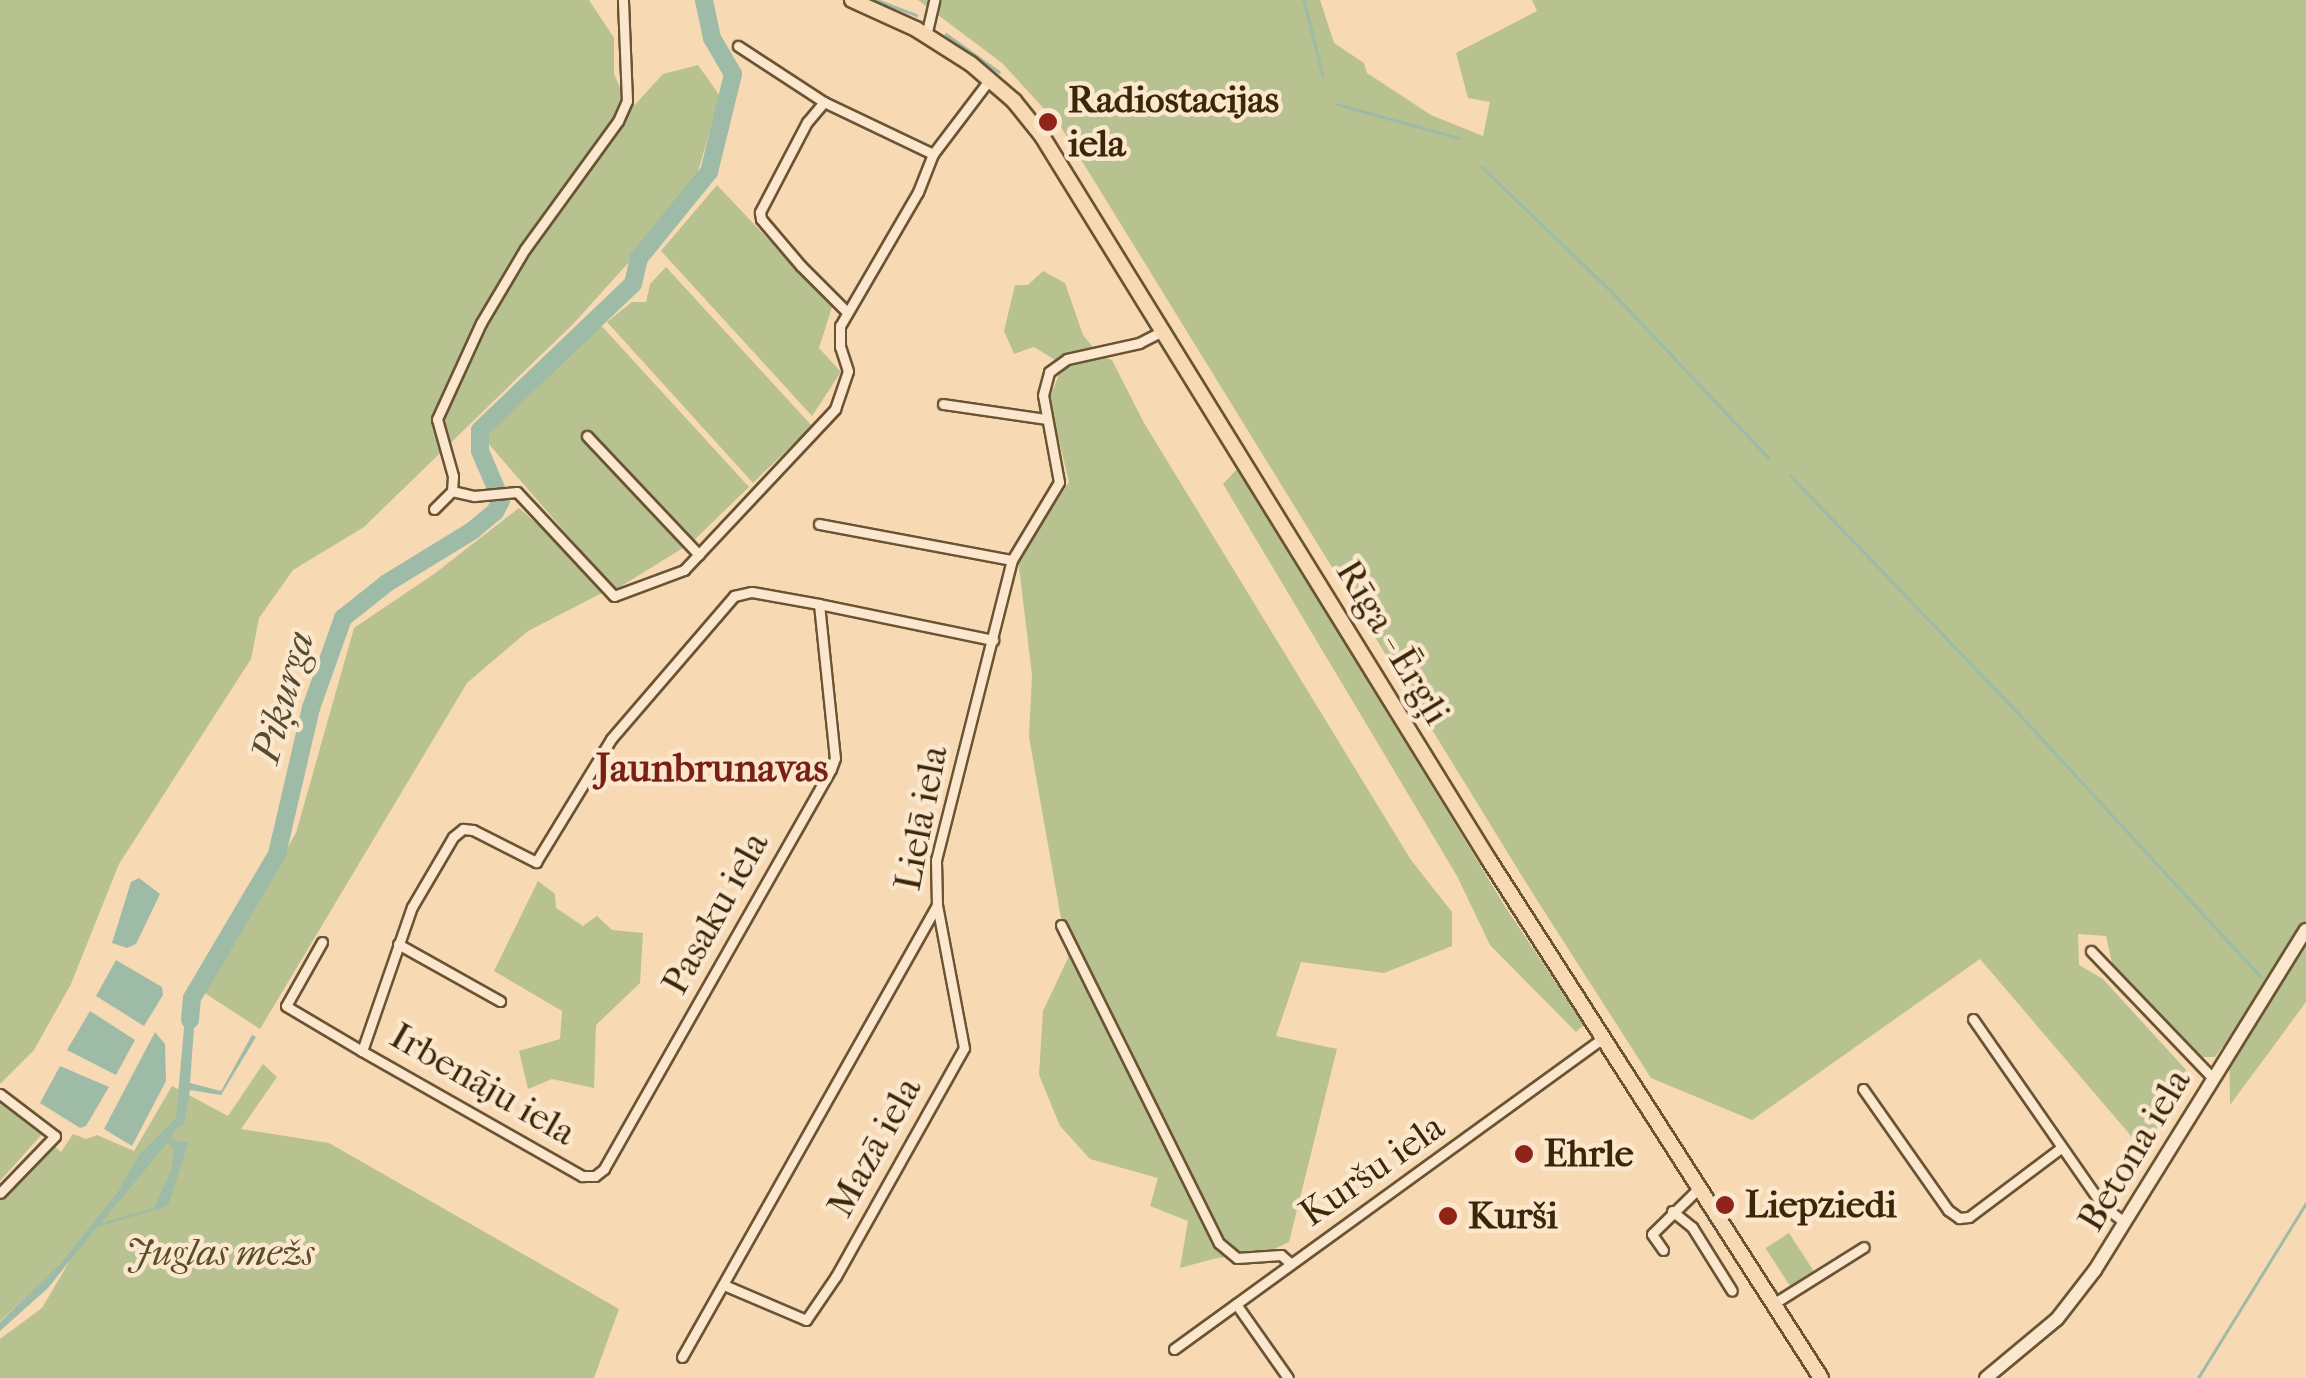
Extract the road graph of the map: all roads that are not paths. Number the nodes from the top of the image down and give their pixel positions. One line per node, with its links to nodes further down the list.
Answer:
1 (623, 0): 14 (street)
2 (852, 0): 4 (main road, Rīga - Ērgļi)
3 (934, 0): 4 (street)
4 (926, 36): 6 (main road, Rīga - Ērgļi)
5 (738, 46): 7 (street)
6 (990, 78): 8 (street); 10 (main road, Rīga - Ērgļi)
7 (824, 102): 8 (street); 9 (street)
8 (933, 154): 9 (street)
9 (847, 312): 17 (street)
10 (1164, 330): 12 (street, Lielā iela); 29 (main road, Rīga - Ērgļi)
11 (943, 404): 12 (street)
12 (1046, 419): 18 (street, Lielā iela)
13 (587, 436): 17 (street)
14 (452, 491): 15 (street); 17 (street)
15 (434, 509)
16 (820, 524): 18 (street)
17 (699, 555)
18 (1012, 560): 20 (street, Lielā iela)
19 (819, 604): 20 (street, Irbenāju iela); 25 (street, Irbenāju iela); 35 (street, Pasaku iela)
20 (993, 640): 21 (street, Lielā iela)
21 (937, 906): 43 (street, Lielā iela); 43 (street, Mazā iela)
22 (1061, 925): 42 (street)
23 (2306, 930): 31 (main road, Betona iela)
24 (322, 942): 30 (street)
25 (398, 944): 27 (street); 30 (street, Irbenāju iela)
26 (2090, 951): 31 (street)
27 (500, 1002)
28 (1972, 1019): 34 (street)
29 (1603, 1038): 36 (main road, Rīga - Ērgļi); 42 (street, Kuršu iela)
30 (362, 1051): 35 (street, Irbenāju iela)
31 (2213, 1078): 39 (main road, Betona iela)
32 (1863, 1088): 34 (street)
33 (0, 1094): 37 (street)
34 (2060, 1148): 39 (street)
35 (595, 1176)
36 (1698, 1188): 38 (street); 46 (main road, Rīga - Ērgļi)
37 (0, 1193)
38 (1672, 1212): 41 (street); 44 (street)
39 (2124, 1222): 51 (main road, Betona iela)
40 (1864, 1246): 46 (street)
41 (1663, 1250)
42 (1291, 1264): 45 (street, Kuršu iela)
43 (724, 1285): 48 (street, Lielā iela)
44 (1732, 1291)
45 (1236, 1304): 47 (street, Kuršu iela); 49 (street)
46 (1773, 1304): 50 (main road, Rīga - Ērgļi)
47 (1174, 1349)
48 (682, 1357)
49 (1288, 1378)
50 (1821, 1378)
51 (1986, 1378)

